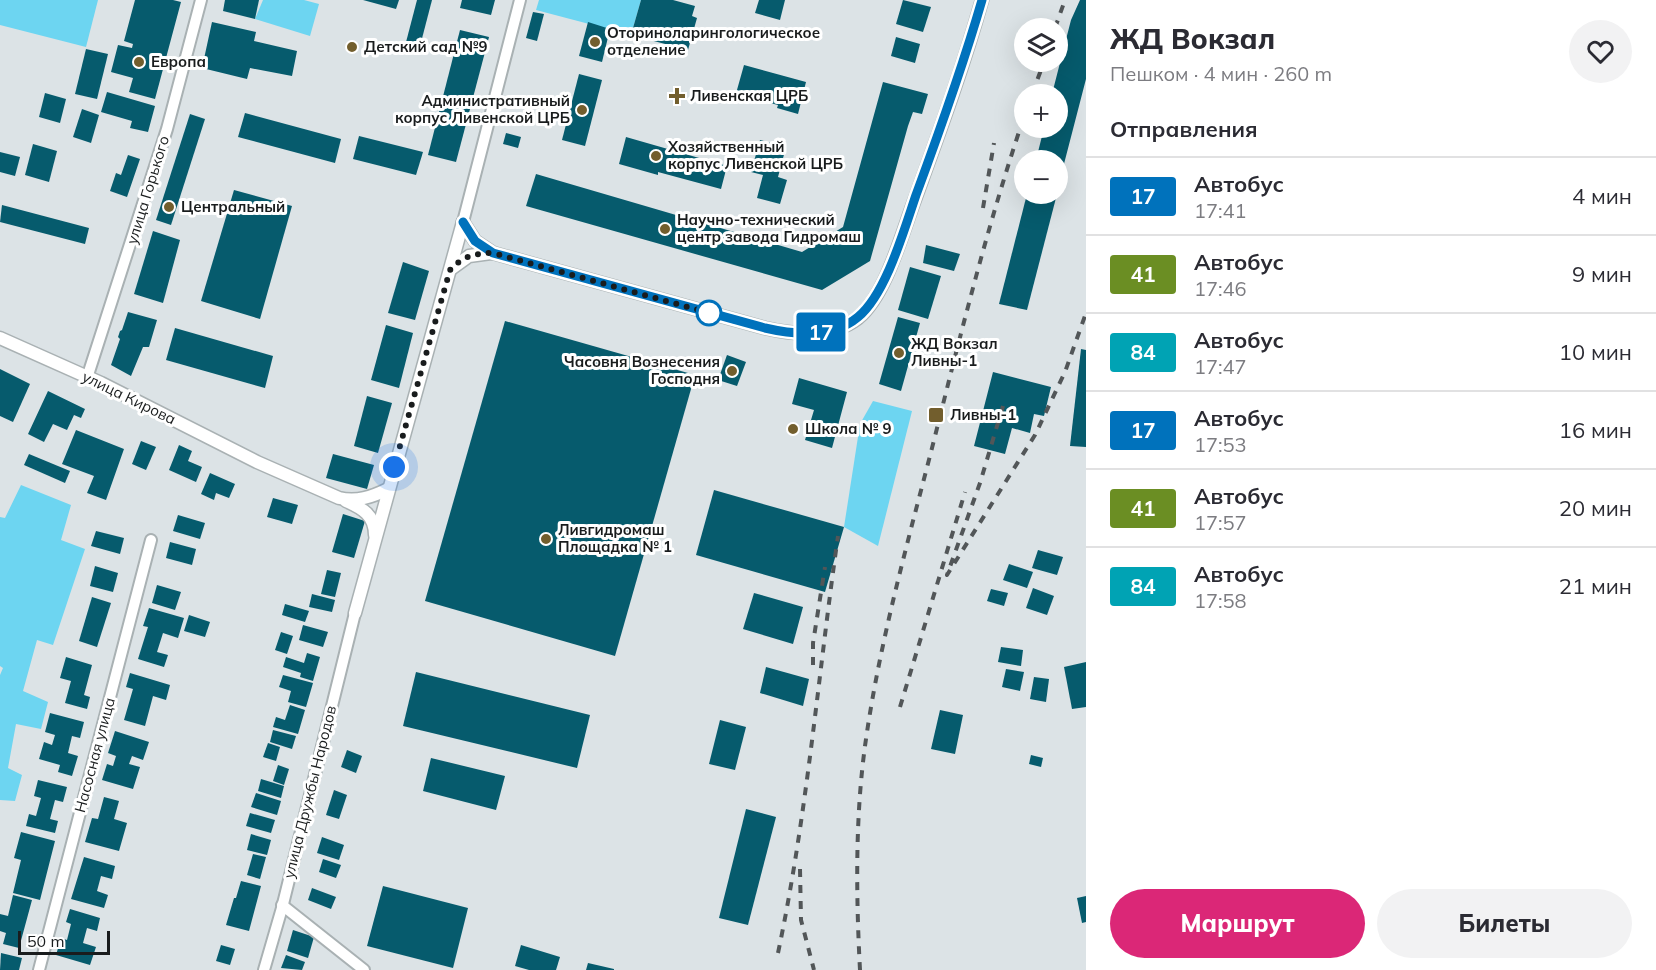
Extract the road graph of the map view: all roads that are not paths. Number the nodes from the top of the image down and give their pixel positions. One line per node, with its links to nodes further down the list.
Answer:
1 (201, 0): 8 (street, улица Горького)
2 (520, 0): 4 (street)
3 (982, 0): 5 (street)
4 (463, 222): 5 (street); 6 (street)
5 (493, 253): 6 (street)
6 (450, 270): 9 (street)
7 (0, 338): 8 (street, улица Кирова)
8 (87, 378): 10 (street, улица Кирова)
9 (388, 489): 10 (street); 11 (street)
10 (339, 498): 11 (street, улица Кирова)
11 (375, 536): 13 (street)
12 (151, 540): 15 (street, Насосная улица)
13 (355, 613): 14 (street, улица Дружбы Народов)
14 (282, 905): 16 (street, улица Дружбы Народов); 17 (street)
15 (39, 970)
16 (264, 970)
17 (364, 970)

